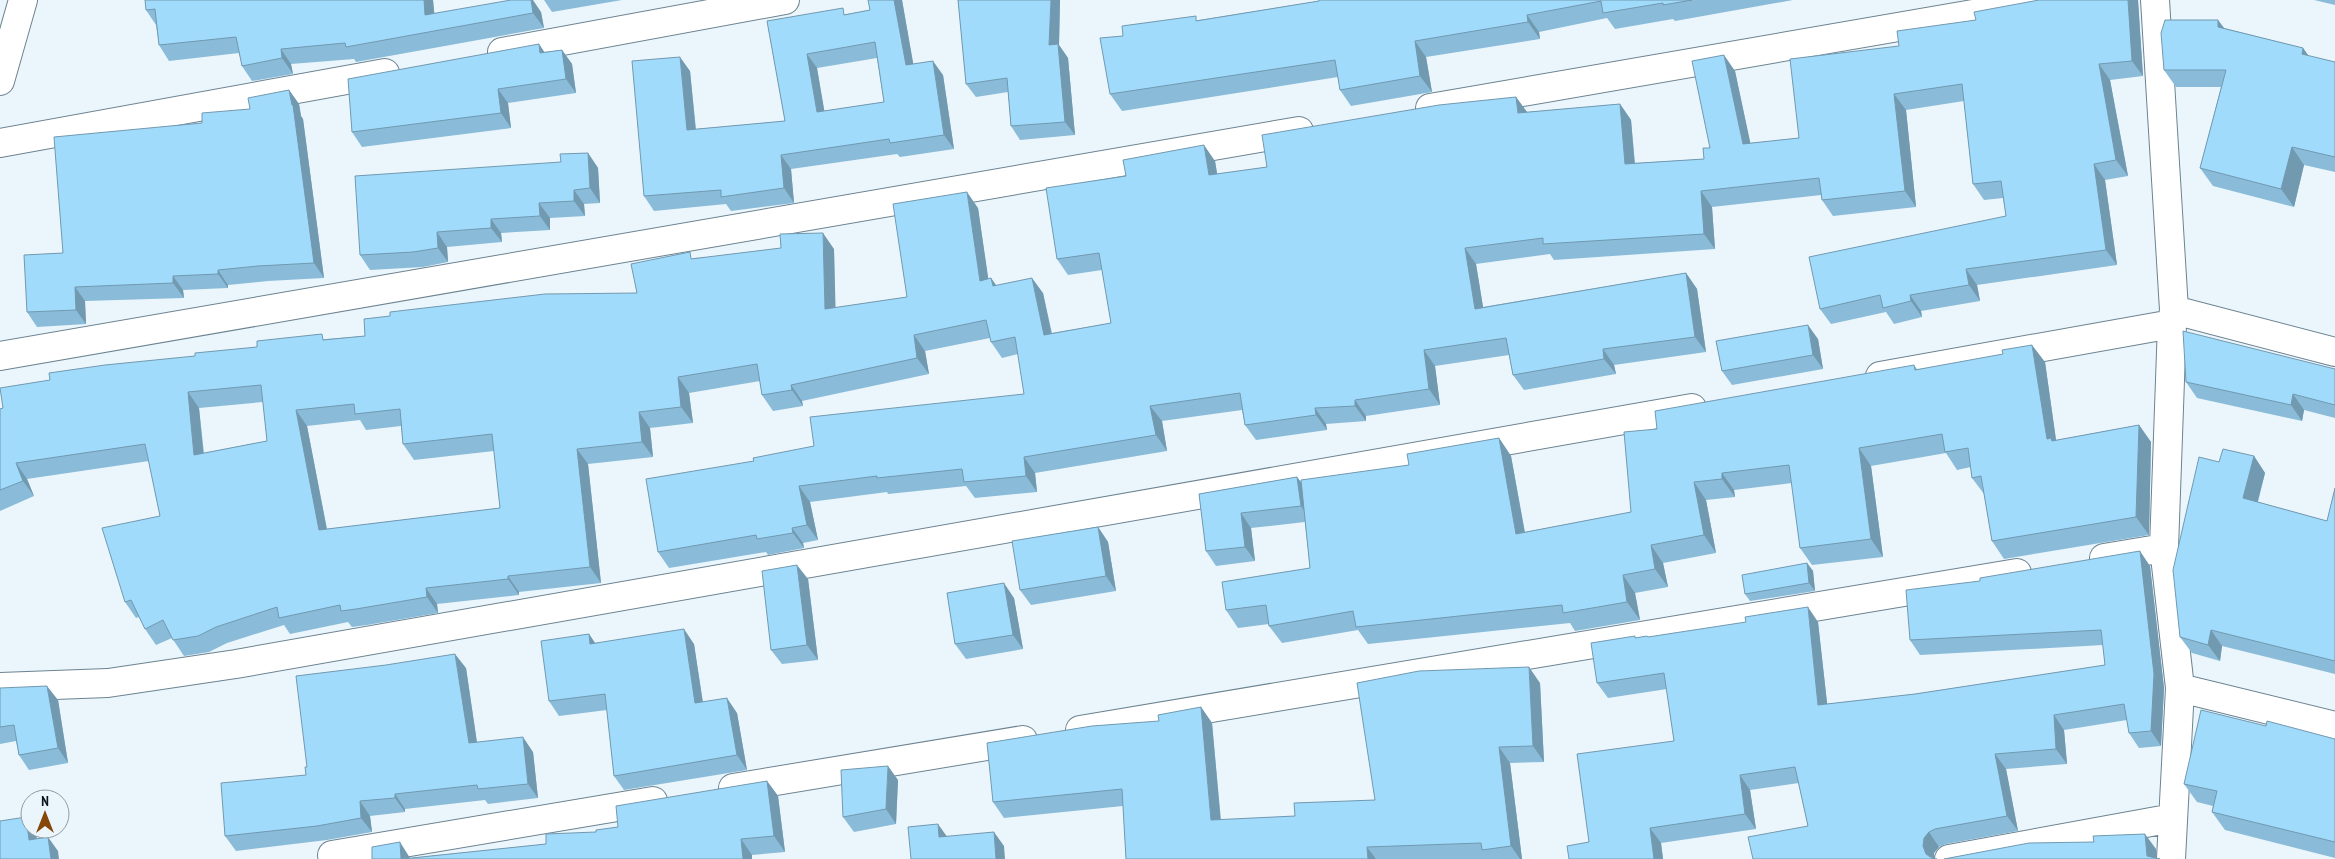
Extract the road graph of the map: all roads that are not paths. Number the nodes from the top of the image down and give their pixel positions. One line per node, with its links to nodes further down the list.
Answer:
1 (23, 0): 7 (street)
2 (785, 0): 5 (street)
3 (2054, 0): 8 (street)
4 (2155, 0): 11 (street)
5 (481, 55)
6 (412, 68): 10 (street)
7 (0, 81)
8 (1406, 112)
9 (1327, 126): 13 (street)
10 (0, 143)
11 (2173, 317): 12 (street); 14 (street); 16 (street)
12 (2335, 352)
13 (0, 356)
14 (1857, 380)
15 (1720, 404): 19 (street)
16 (2164, 548): 17 (street); 20 (street)
17 (2076, 563)
18 (2046, 568): 22 (street)
19 (0, 687)
20 (2180, 688): 21 (street); 24 (street)
21 (2335, 726)
22 (706, 793)
23 (677, 798): 25 (street)
24 (2173, 818): 26 (street); 27 (street)
25 (332, 855)
26 (1949, 859)
27 (2171, 859)

